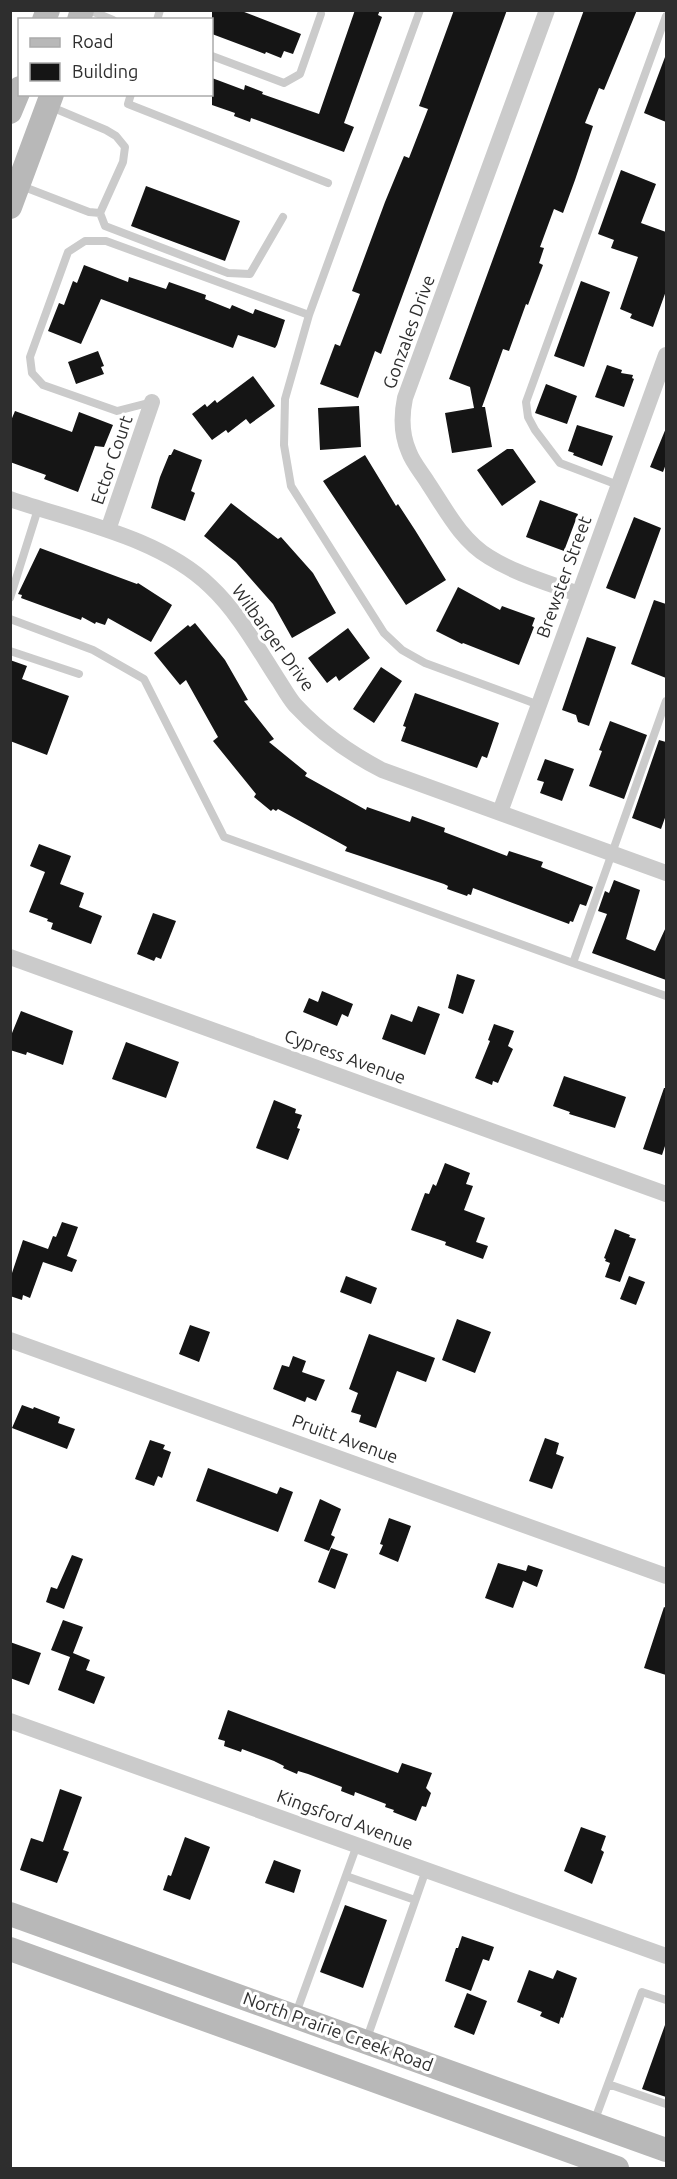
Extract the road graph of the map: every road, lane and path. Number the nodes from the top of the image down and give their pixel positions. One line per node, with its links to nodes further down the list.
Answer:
1 (89, 10): 7 (lane)
2 (310, 10): 5 (lane)
3 (420, 10): 18 (lane)
4 (547, 10): 25 (street, Gonzales Drive)
5 (321, 12): 8 (lane)
6 (666, 16): 21 (lane)
7 (108, 18)
8 (213, 56)
9 (18, 93): 12 (main road)
10 (130, 96): 13 (lane)
11 (50, 100): 14 (main road); 16 (lane)
12 (10, 112)
13 (328, 183)
14 (19, 184): 15 (main road); 16 (lane)
15 (10, 207)
16 (100, 213): 17 (lane)
17 (283, 217)
18 (309, 315): 20 (lane); 31 (lane)
19 (666, 355): 21 (street, Brewster Street)
20 (152, 402): 24 (street, Ector Court)
21 (618, 485): 25 (street, Brewster Street)
22 (10, 499): 23 (street, Wilbarger Drive)
23 (38, 509): 24 (street, Wilbarger Drive); 26 (lane)
24 (108, 530): 32 (street, Wilbarger Drive)
25 (578, 594): 31 (street, Brewster Street)
26 (10, 598)
27 (10, 619): 36 (lane)
28 (10, 651): 29 (lane)
29 (79, 674)
30 (666, 701): 33 (lane)
31 (539, 705): 32 (street, Brewster Street)
32 (500, 812): 33 (street, Wilbarger Drive)
33 (611, 853): 34 (street, Wilbarger Drive); 36 (lane)
34 (666, 873)
35 (10, 957): 38 (street, Cypress Avenue)
36 (573, 963): 37 (lane)
37 (666, 996)
38 (666, 1194)
39 (10, 1340): 40 (street, Pruitt Avenue)
40 (666, 1576)
41 (10, 1721): 42 (street, Kingsford Avenue)
42 (357, 1845): 43 (street, Kingsford Avenue); 44 (lane)
43 (426, 1870): 45 (lane); 48 (street, Kingsford Avenue)
44 (346, 1876): 45 (lane); 50 (lane)
45 (415, 1900): 51 (lane)
46 (10, 1914): 50 (main road, North Prairie Creek Road)
47 (10, 1949): 56 (main road, North Prairie Creek Road)
48 (666, 1956)
49 (666, 2000): 52 (lane)
50 (295, 2016): 51 (main road, North Prairie Creek Road)
51 (366, 2042): 54 (main road, North Prairie Creek Road)
52 (608, 2084): 53 (lane); 54 (lane)
53 (666, 2104)
54 (593, 2124): 55 (main road, North Prairie Creek Road)
55 (666, 2150)
56 (617, 2169)

